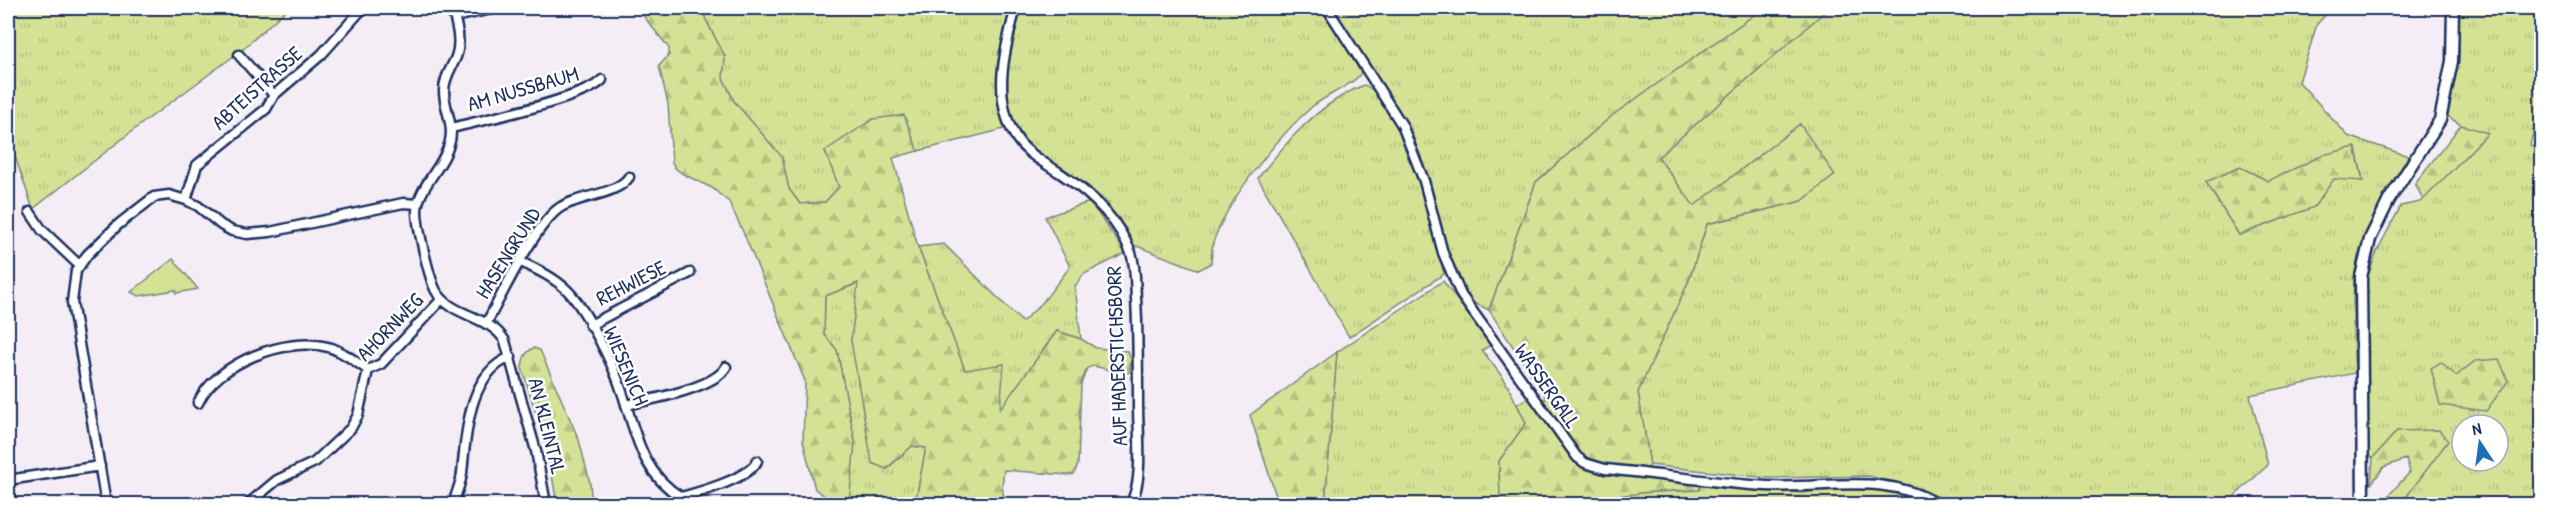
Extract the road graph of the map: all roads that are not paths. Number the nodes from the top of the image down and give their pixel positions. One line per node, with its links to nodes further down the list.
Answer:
1 (363, 8): 9 (street, ABTEISTRASSE)
2 (497, 8): 6 (street)
3 (1016, 8): 35 (street, AUF HADERSTICHSBORR)
4 (1327, 8): 36 (street, WASSERGALL)
5 (2454, 8): 37 (street)
6 (453, 12): 10 (street)
7 (239, 55): 9 (street)
8 (602, 80): 10 (street, AM NUSSBAUM)
9 (274, 95): 12 (street, ABTEISTRASSE)
10 (451, 128): 13 (street)
11 (629, 177): 15 (street, HASENGRUND)
12 (186, 200): 13 (street); 16 (street)
13 (418, 204): 18 (street)
14 (30, 212): 16 (street)
15 (521, 262): 19 (street, HASENGRUND); 20 (street, WIESENICH)
16 (79, 265): 27 (street)
17 (690, 273): 20 (street, REHWIESE)
18 (442, 299): 19 (street, AN KLEINTAL); 23 (street, AHORNWEG)
19 (486, 324): 21 (street, AN KLEINTAL)
20 (590, 325): 25 (street, WIESENICH)
21 (511, 357): 33 (street); 34 (street, AN KLEINTAL)
22 (726, 367): 25 (street)
23 (368, 370): 24 (street); 32 (street, AHORNWEG)
24 (198, 403)
25 (626, 405): 29 (street, WIESENICH)
26 (757, 461): 29 (street, WIESENICH)
27 (100, 466): 28 (street); 31 (street)
28 (8, 481): 30 (street)
29 (680, 501)
30 (12, 504)
31 (106, 504)
32 (248, 504)
33 (453, 504)
34 (546, 504)
35 (1130, 504)
36 (1938, 504)
37 (2363, 504)

